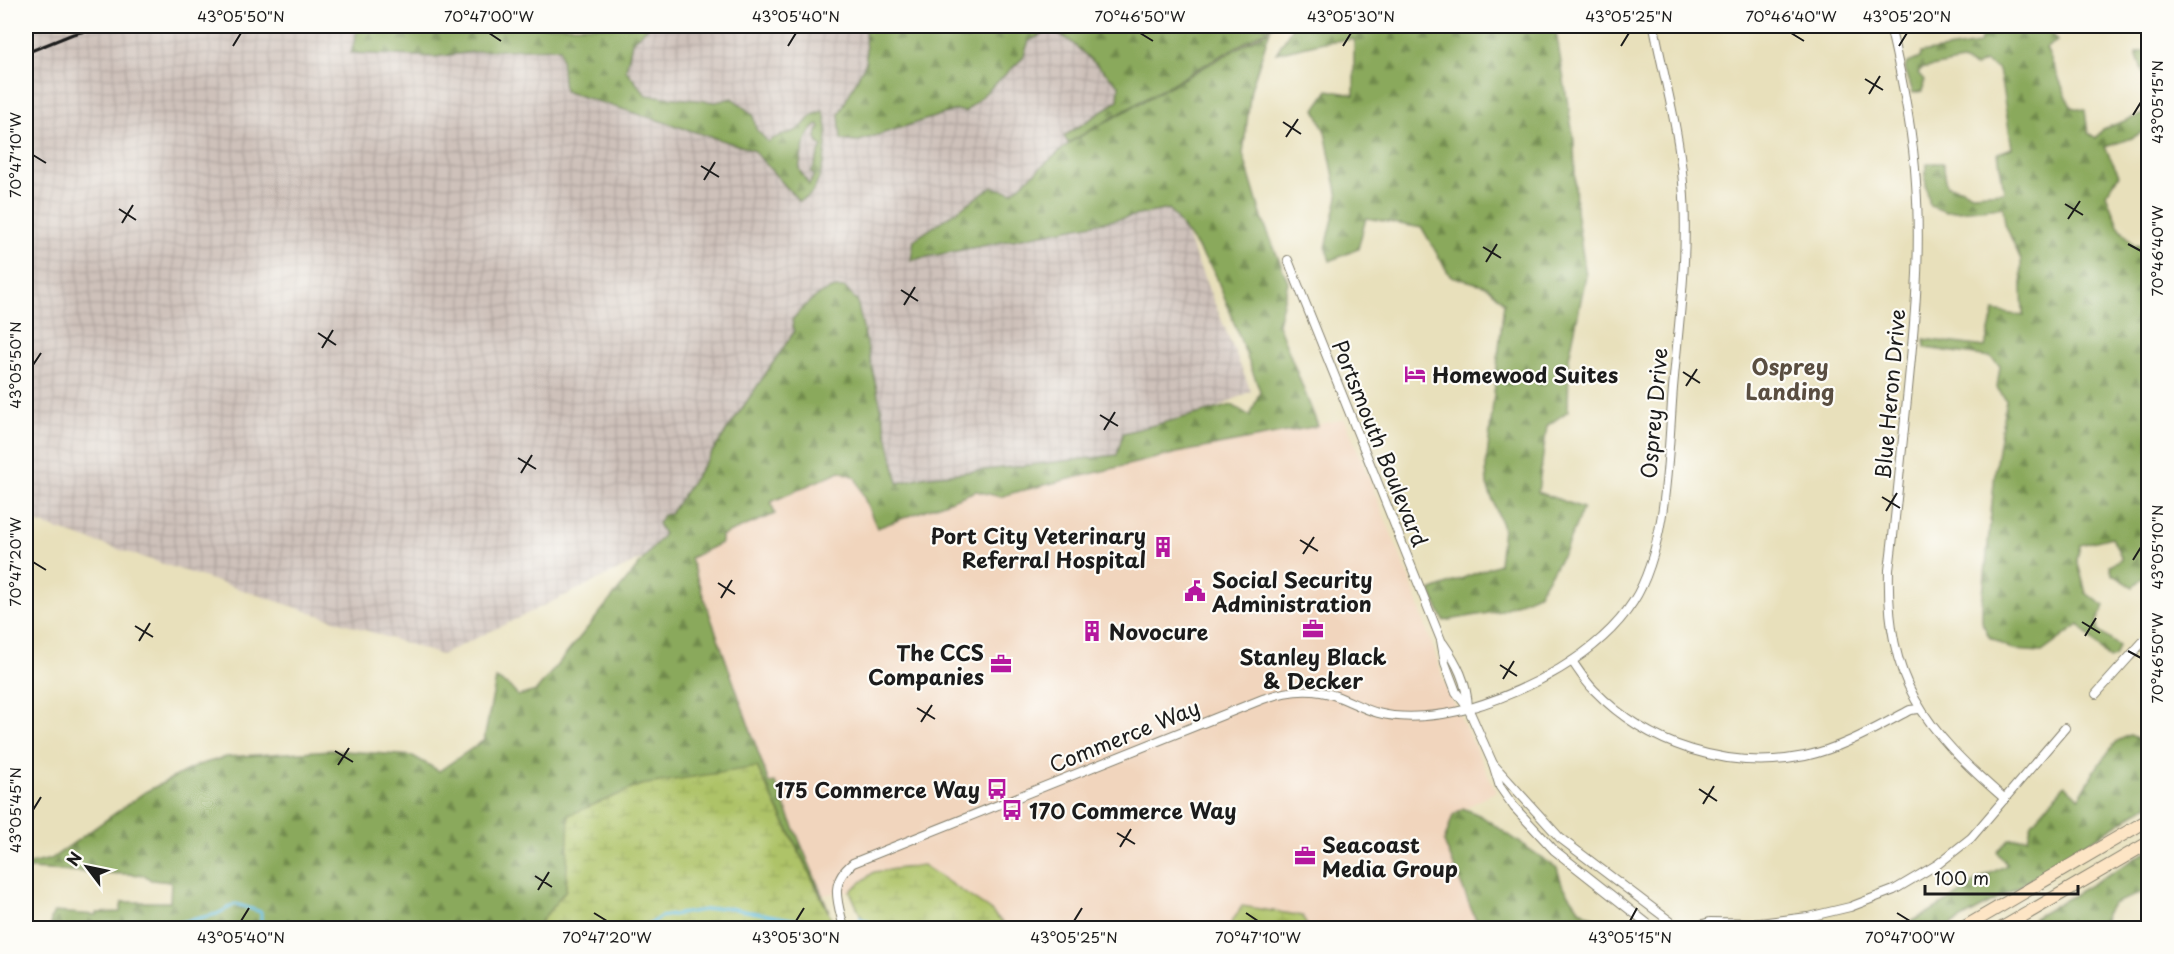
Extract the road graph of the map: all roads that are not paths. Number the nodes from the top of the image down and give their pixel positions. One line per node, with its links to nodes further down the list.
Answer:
1 (1654, 26): 7 (street, Osprey Drive)
2 (1890, 26): 10 (street, Blue Heron Drive)
3 (2146, 26): 4 (street)
4 (2148, 32)
5 (1288, 260): 9 (street, Portsmouth Boulevard)
6 (2148, 636): 8 (street)
7 (1572, 661): 9 (street, Osprey Drive); 10 (street)
8 (2096, 694)
9 (1468, 708): 12 (street, Portsmouth Boulevard); 16 (street, Commerce Way)
10 (1919, 709): 13 (street, Blue Heron Drive)
11 (2065, 728): 13 (street)
12 (1493, 764): 19 (street, Portsmouth Boulevard); 20 (street, Portsmouth Boulevard)
13 (2004, 799): 21 (street)
14 (2148, 820): 22 (main road)
15 (2148, 843): 23 (main road)
16 (840, 912): 17 (street, Commerce Way); 18 (street, Commerce Way)
17 (844, 928)
18 (850, 928)
19 (1653, 928)
20 (1678, 928)
21 (1690, 928)
22 (1963, 928)
23 (2002, 928)

